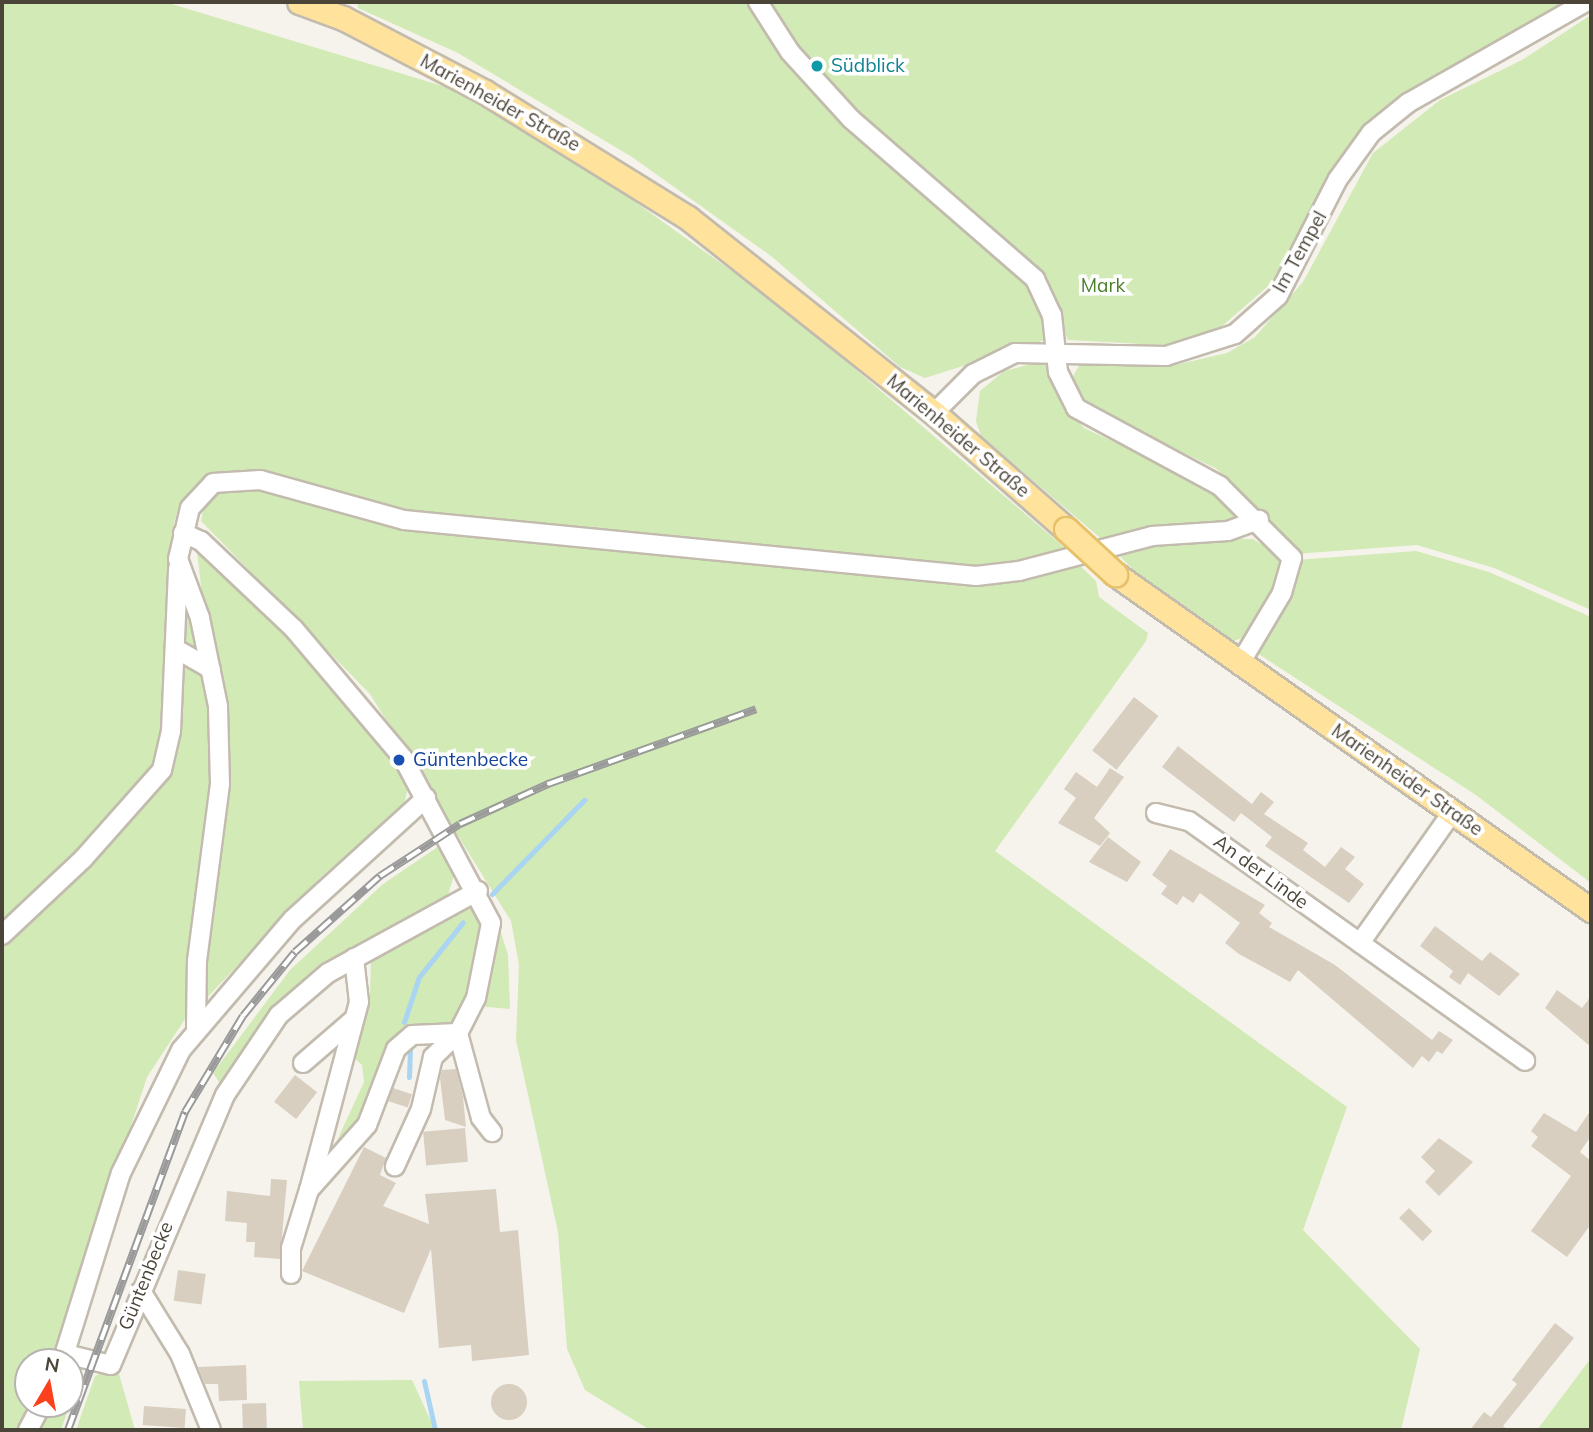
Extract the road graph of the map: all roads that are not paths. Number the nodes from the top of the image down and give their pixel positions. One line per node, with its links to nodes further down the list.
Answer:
1 (299, 2): 5 (main road, Marienheider Straße)
2 (758, 2): 4 (street)
3 (1586, 2): 4 (street, Im Tempel)
4 (1055, 349): 5 (street, Im Tempel); 6 (street)
5 (934, 413): 10 (main road, Marienheider Straße, bridge)
6 (1259, 520): 7 (street); 10 (street)
7 (183, 533): 8 (street); 12 (street)
8 (178, 559): 9 (street); 11 (street)
9 (176, 649): 11 (street); 17 (street)
10 (1239, 665): 13 (main road, Marienheider Straße)
11 (211, 669): 21 (street)
12 (426, 799): 15 (street); 21 (street)
13 (1453, 811): 16 (main road, Marienheider Straße); 18 (street)
14 (1156, 813): 18 (street, An der Linde)
15 (478, 891): 19 (street, Güntenbecke); 22 (street)
16 (1591, 910)
17 (2, 935)
18 (1360, 943): 23 (street, An der Linde)
19 (354, 958): 20 (street); 29 (street, Güntenbecke)
20 (354, 1019): 24 (street); 27 (street)
21 (196, 1029): 30 (street)
22 (458, 1033): 25 (street); 26 (street); 27 (street)
23 (1525, 1061)
24 (303, 1063)
25 (492, 1132)
26 (395, 1166)
27 (309, 1190): 28 (street)
28 (291, 1274)
29 (141, 1291): 31 (street, Güntenbecke); 32 (street)
30 (67, 1348)
31 (84, 1361)
32 (211, 1430)

